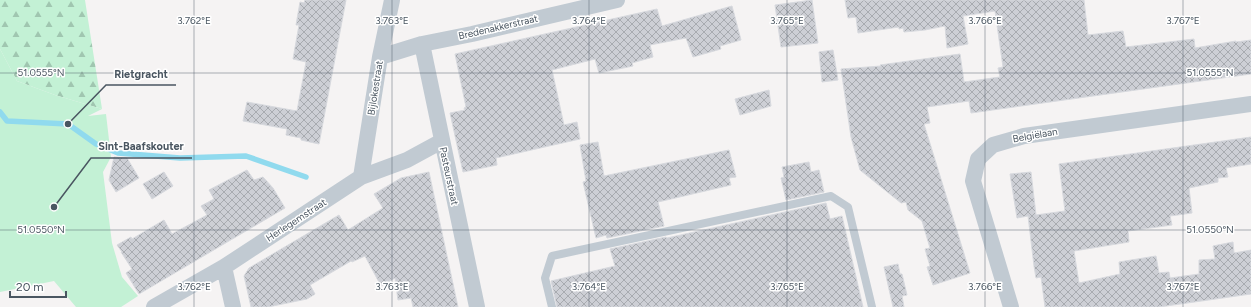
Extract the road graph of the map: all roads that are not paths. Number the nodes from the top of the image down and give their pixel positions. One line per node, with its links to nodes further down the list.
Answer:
1 (392, 0): 4 (street, Bijlokestraat)
2 (616, 0): 3 (street, Bredenakkerstraat)
3 (422, 44): 4 (street, Bredenakkerstraat); 6 (street, Pasteurstraat)
4 (380, 57): 7 (street, Bijlokestraat)
5 (1251, 104): 14 (street, Belgiëlaan)
6 (442, 141): 7 (street, Herlegemstraat); 11 (street, Pasteurstraat)
7 (361, 178): 8 (street, Herlegemstraat)
8 (224, 267): 9 (street, Herlegemstraat); 10 (street)
9 (154, 307)
10 (233, 307)
11 (477, 307)
12 (552, 307): 13 (lane)
13 (872, 307)
14 (1011, 307)

